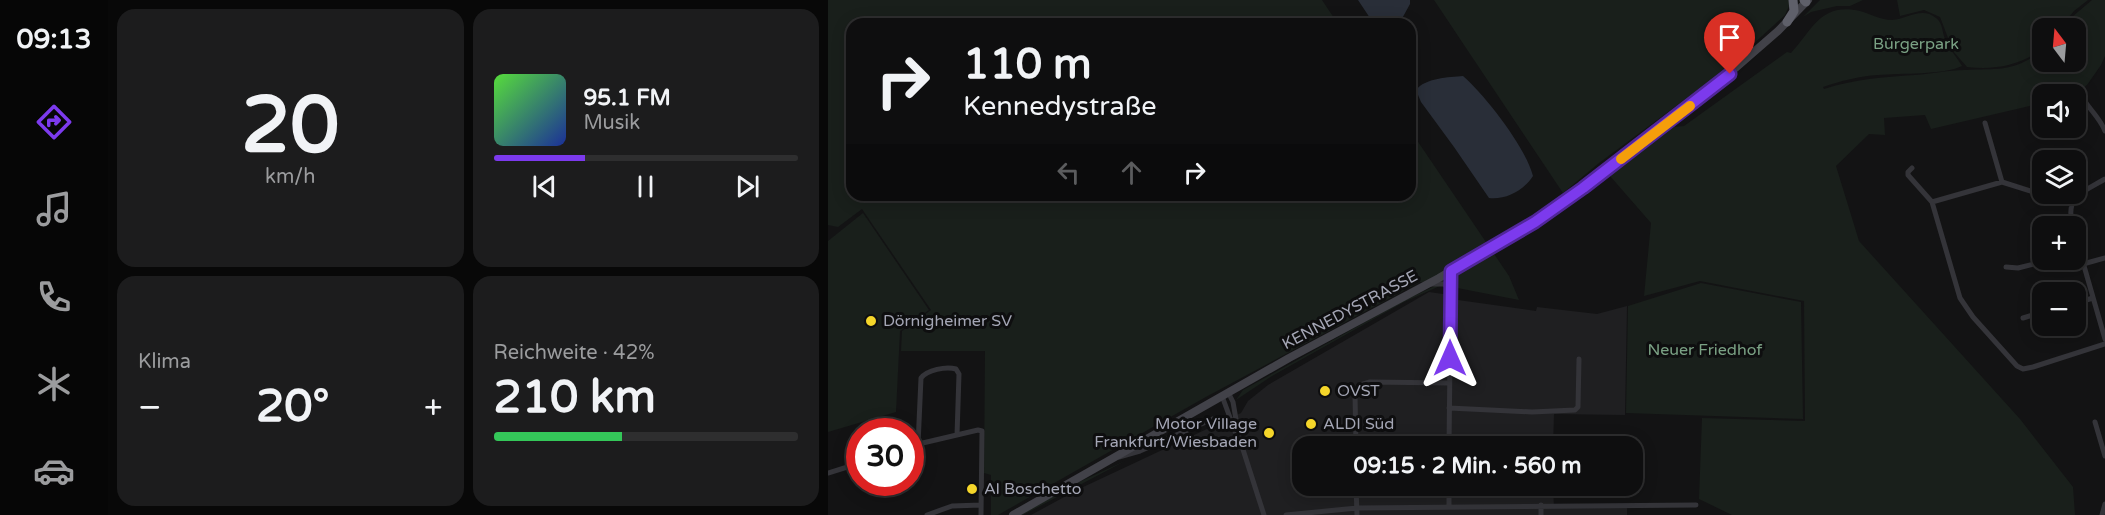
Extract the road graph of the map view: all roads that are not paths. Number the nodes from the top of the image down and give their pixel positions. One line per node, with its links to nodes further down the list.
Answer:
1 (1801, 2): 2 (highway)
2 (1787, 22): 19 (main road, KENNEDYSTRASSE)
3 (2086, 103): 5 (street)
4 (1985, 123): 8 (street)
5 (2105, 132)
6 (1912, 168): 11 (street)
7 (2105, 179): 9 (street)
8 (2002, 183): 10 (street); 11 (street)
9 (2086, 190)
10 (2032, 192)
11 (1932, 202): 27 (street)
12 (2071, 204): 13 (street)
13 (2070, 216)
14 (2105, 258): 15 (street)
15 (2086, 263)
16 (2032, 264): 17 (street)
17 (2006, 267)
18 (2085, 270): 22 (street)
19 (1451, 271): 20 (main road, KENNEDYSTRASSE); 21 (street)
20 (1426, 284): 21 (street); 30 (main road, KENNEDYSTRASSE)
21 (1450, 290): 29 (street)
22 (2093, 298): 23 (street); 26 (street)
23 (2086, 300)
24 (2032, 315): 25 (street)
25 (2023, 318)
26 (2105, 339)
27 (2105, 344)
28 (1579, 359): 31 (street)
29 (1449, 383): 31 (street); 36 (street)
30 (1225, 394): 34 (street); 38 (street); 41 (main road, KENNEDYSTRASSE)
31 (1449, 408): 37 (street)
32 (919, 418): 35 (street)
33 (2095, 422): 40 (street)
34 (1233, 428): 38 (street); 41 (street, KENNEDYSTRASSE)
35 (957, 435): 39 (street); 47 (street)
36 (1356, 436)
37 (1449, 436)
38 (1239, 437): 55 (street)
39 (924, 443)
40 (2105, 456)
41 (1112, 459): 54 (main road, KENNEDYSTRASSE)
42 (846, 467): 43 (street)
43 (828, 473)
44 (1356, 496): 51 (street)
45 (1449, 496): 50 (street)
46 (2105, 504): 59 (street)
47 (981, 505): 52 (street); 53 (street)
48 (1540, 505): 49 (street); 50 (street); 58 (street)
49 (1696, 505)
50 (1449, 506): 51 (street)
51 (1357, 508): 56 (street); 57 (street)
52 (927, 515)
53 (981, 515)
54 (1012, 515)
55 (1263, 515)
56 (1286, 515)
57 (1357, 515)
58 (1541, 515)
59 (2102, 515)

